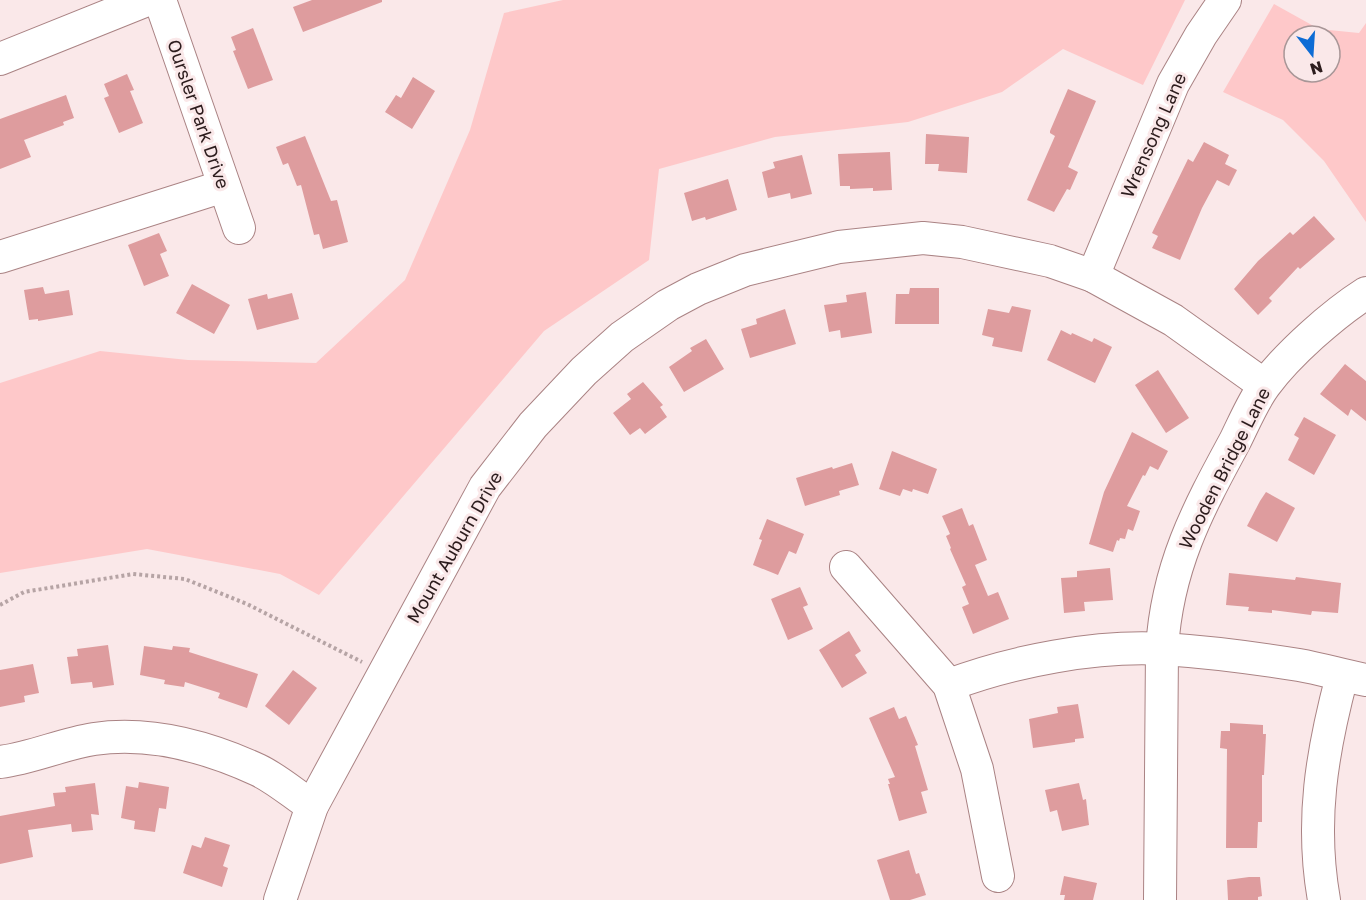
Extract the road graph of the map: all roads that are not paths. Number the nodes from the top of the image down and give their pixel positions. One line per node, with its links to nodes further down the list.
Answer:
1 (147, 0): 4 (street)
2 (160, 0): 5 (street, Oursler Park Drive)
3 (1225, 0): 8 (street, Wrensong Lane)
4 (0, 60)
5 (224, 186): 6 (street, Oursler Park Drive); 7 (street)
6 (239, 228)
7 (0, 257)
8 (1093, 276): 10 (street, Mount Auburn Drive); 16 (street, Mount Auburn Drive)
9 (1366, 293): 10 (street, Wooden Bridge Lane)
10 (1264, 385): 12 (street, Wooden Bridge Lane)
11 (846, 567): 14 (street)
12 (1162, 649): 13 (street); 14 (street); 19 (street, Wooden Bridge Lane)
13 (1354, 678): 20 (street)
14 (949, 685): 17 (street)
15 (0, 762): 16 (street)
16 (312, 806): 18 (street, Mount Auburn Drive)
17 (998, 876)
18 (280, 900)
19 (1160, 900)
20 (1324, 900)

